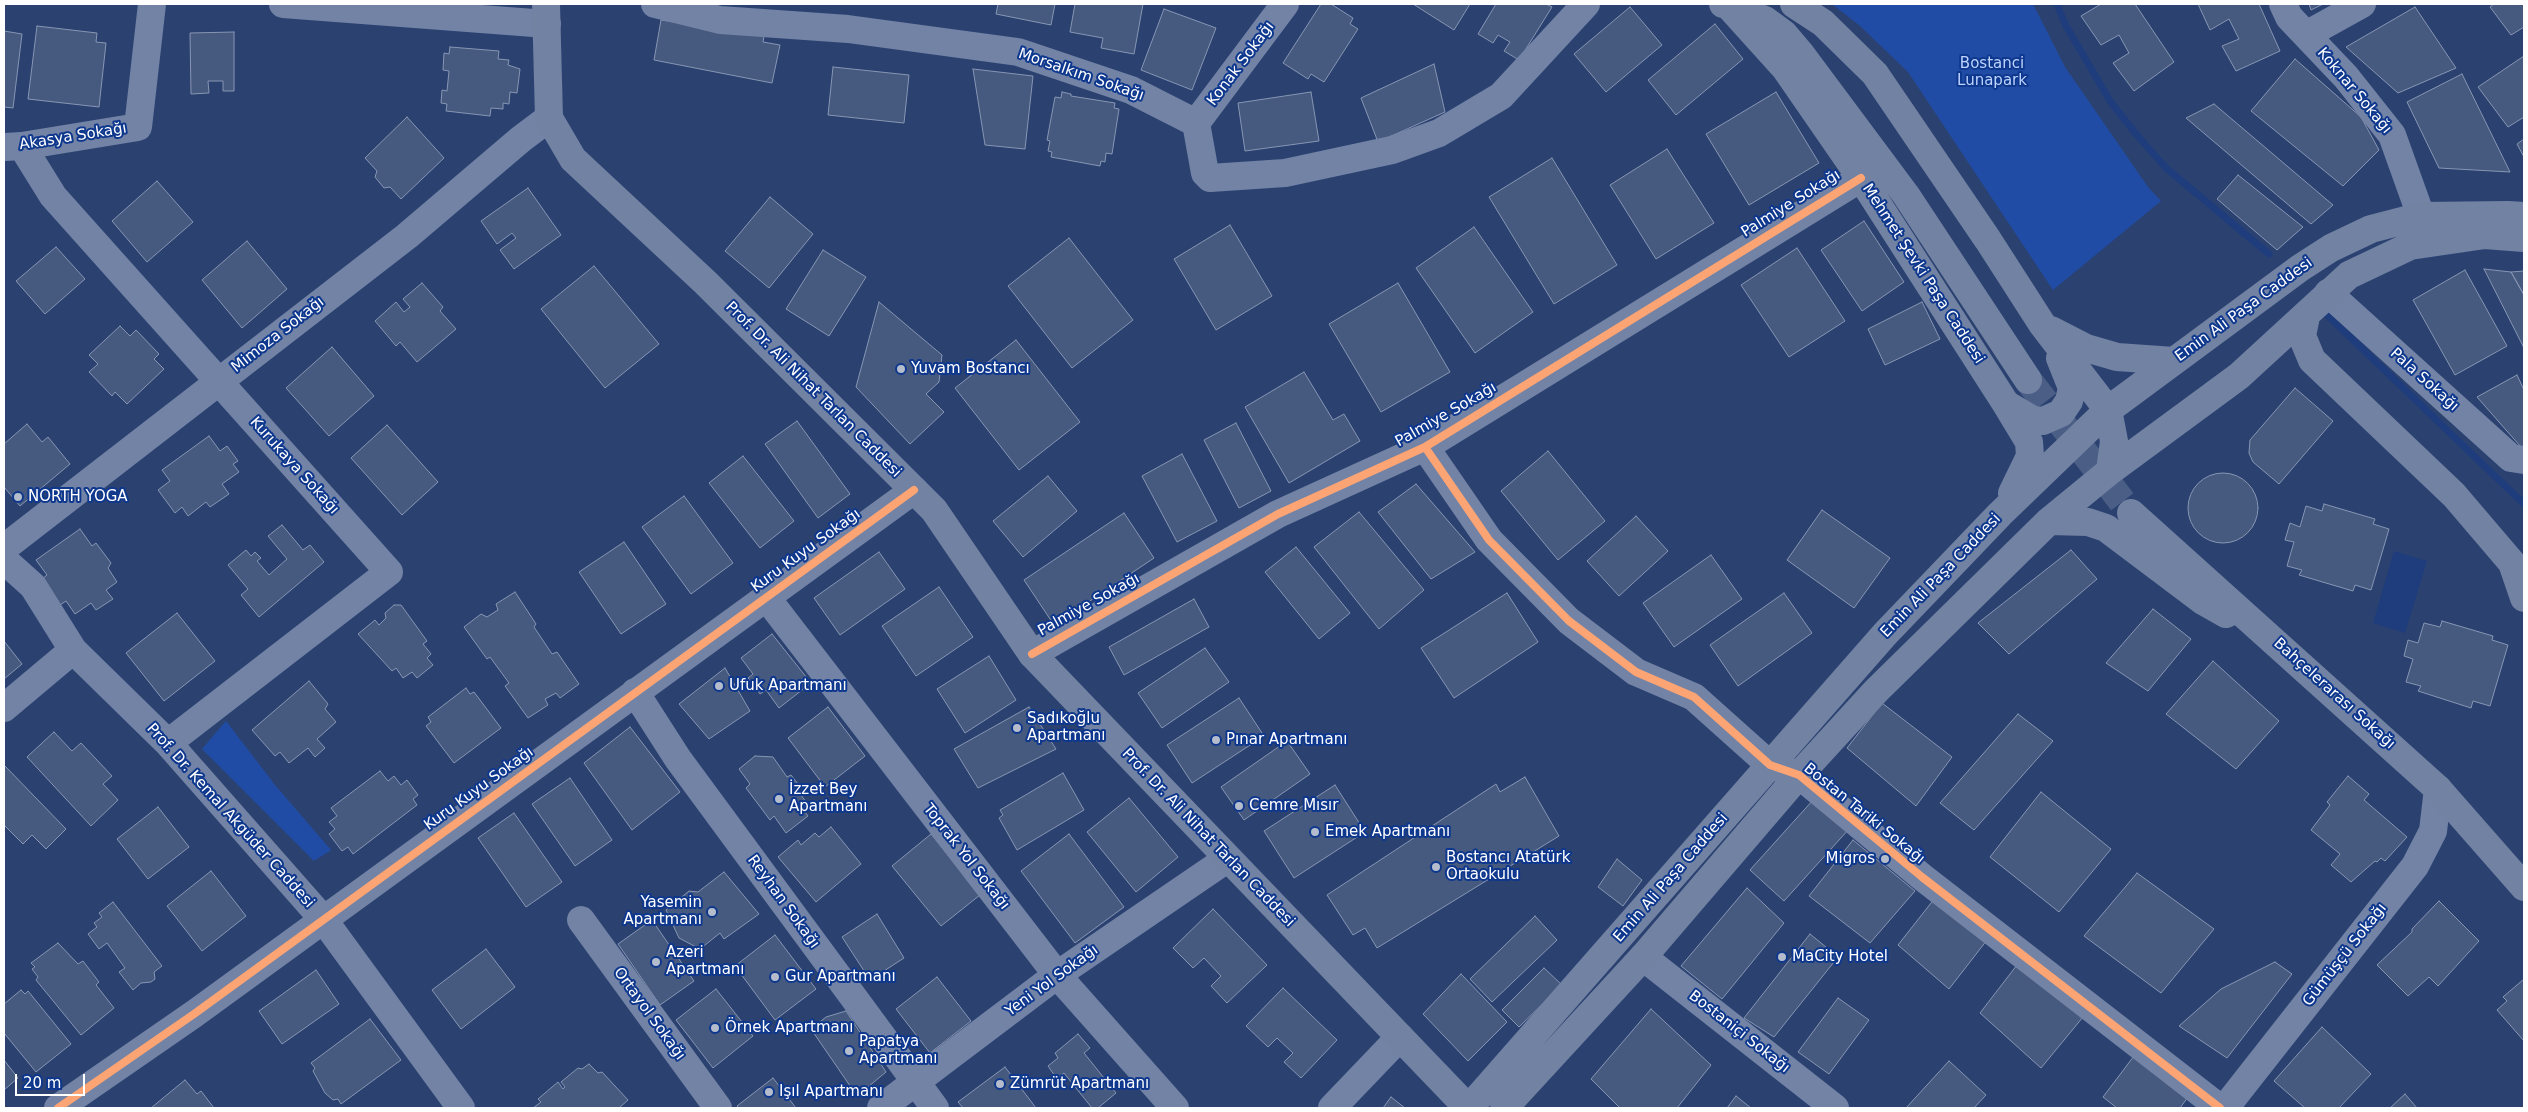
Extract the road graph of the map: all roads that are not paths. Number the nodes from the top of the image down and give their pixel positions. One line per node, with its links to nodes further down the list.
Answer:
1 (152, 4): 15 (street, Akasya Sokağı)
2 (283, 4): 11 (street)
3 (655, 4): 10 (street, Morsalkım Sokağı)
4 (1285, 4): 14 (street, Konak Sokağı)
5 (1586, 4): 14 (street)
6 (1794, 4): 22 (main road)
7 (2283, 4): 12 (street, Koknar Sokağı)
8 (2362, 4): 12 (street)
9 (1727, 5): 16 (main road, Mehmet Şevki Paşa Caddesi); 24 (main road)
10 (723, 12): 14 (street, Morsalkım Sokağı)
11 (546, 14): 13 (main road, Prof. Dr. Ali Nihat Tarlan Caddesi)
12 (2306, 35): 17 (street, Koknar Sokağı)
13 (549, 118): 25 (street, Mimoza Sokağı); 31 (main road, Prof. Dr. Ali Nihat Tarlan Caddesi)
14 (1196, 124)
15 (13, 146): 25 (street, Kurukaya Sokağı)
16 (1861, 178): 26 (main road, Mehmet Şevki Paşa Caddesi); 28 (street, Palmiye Sokağı)
17 (2421, 216): 18 (main road, Emin Ali Paşa Caddesi); 23 (main road, Emin Ali Paşa Caddesi)
18 (2524, 216)
19 (2524, 238): 20 (main road, Emin Ali Paşa Caddesi)
20 (2328, 293): 21 (main road, Emin Ali Paşa Caddesi); 29 (street, Pala Sokağı)
21 (2306, 316): 30 (main road, Emin Ali Paşa Caddesi); 38 (main road)
22 (2042, 324): 23 (main road); 26 (main road); 27 (main road)
23 (2174, 361): 27 (main road, Emin Ali Paşa Caddesi)
24 (2028, 380)
25 (218, 382): 35 (street, Mimoza Sokağı); 44 (street, Kurukaya Sokağı)
26 (2006, 404): 33 (main road, Mehmet Şevki Paşa Caddesi)
27 (2108, 410): 30 (main road); 33 (main road, Emin Ali Paşa Caddesi)
28 (1424, 447): 41 (street, Palmiye Sokağı); 45 (street, Bostan Tariki Sokağı)
29 (2524, 460)
30 (2110, 470): 34 (main road, Emin Ali Paşa Caddesi)
31 (914, 490): 37 (street, Kuru Kuyu Sokağı); 41 (main road, Prof. Dr. Ali Nihat Tarlan Caddesi)
32 (2130, 513): 39 (main road, Bahçelerarası Sokağı)
33 (2000, 514): 45 (main road, Emin Ali Paşa Caddesi)
34 (2049, 521): 39 (main road); 46 (main road, Emin Ali Paşa Caddesi)
35 (4, 548)
36 (4, 560): 40 (street, Prof. Dr. Kemal Akgüder Caddesi)
37 (766, 597): 42 (street, Kuru Kuyu Sokağı); 53 (street, Toprak Yol Sokağı)
38 (2524, 598)
39 (2281, 645): 47 (main road, Bahçelerarası Sokağı)
40 (73, 650): 43 (street); 44 (street, Prof. Dr. Kemal Akgüder Caddesi)
41 (1032, 654): 48 (main road, Prof. Dr. Ali Nihat Tarlan Caddesi)
42 (635, 692): 50 (street, Kuru Kuyu Sokağı); 55 (street, Reyhan Sokağı)
43 (4, 708)
44 (168, 743): 50 (street, Prof. Dr. Kemal Akgüder Caddesi)
45 (1770, 765): 46 (street, Bostan Tariki Sokağı); 63 (main road, Emin Ali Paşa Caddesi)
46 (1799, 775): 52 (main road, Emin Ali Paşa Caddesi); 66 (street, Bostan Tariki Sokağı)
47 (2438, 789): 49 (main road, Bahçelerarası Sokağı); 67 (street, Gümüşçü Sokağı)
48 (1227, 859): 53 (street, Yeni Yol Sokağı); 54 (main road, Prof. Dr. Ali Nihat Tarlan Caddesi)
49 (2524, 887)
50 (323, 920): 56 (street, Kuru Kuyu Sokağı); 57 (street, Prof. Dr. Kemal Akgüder Caddesi)
51 (581, 920): 58 (street, Ortayol Sokağı)
52 (1643, 956): 64 (main road, Emin Ali Paşa Caddesi); 65 (street, Bostaniçi Sokağı)
53 (1057, 976): 55 (street, Yeni Yol Sokağı); 61 (street, Toprak Yol Sokağı)
54 (1400, 1037): 62 (street); 63 (main road, Prof. Dr. Ali Nihat Tarlan Caddesi)
55 (915, 1082): 59 (street, Yeni Yol Sokağı); 60 (street, Reyhan Sokağı)
56 (58, 1108)
57 (461, 1108)
58 (718, 1108)
59 (881, 1108)
60 (934, 1108)
61 (1175, 1108)
62 (1332, 1108)
63 (1468, 1108)
64 (1504, 1108)
65 (1835, 1108)
66 (2220, 1108)
67 (2225, 1108)

